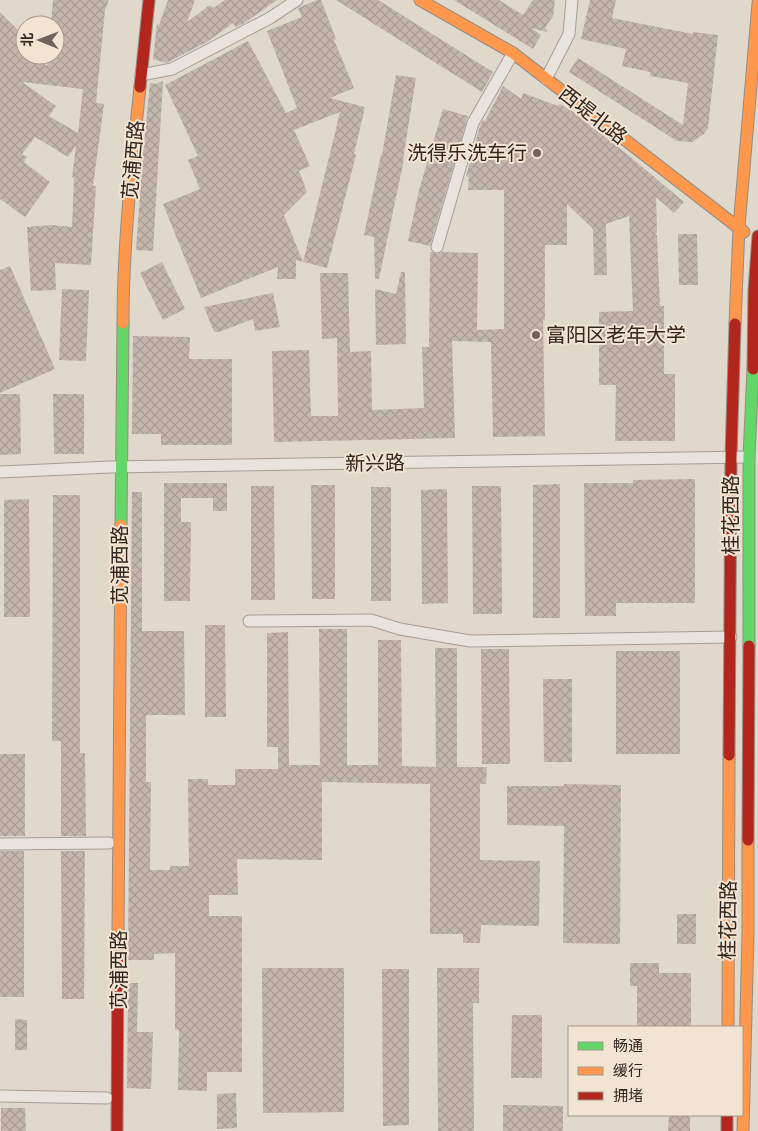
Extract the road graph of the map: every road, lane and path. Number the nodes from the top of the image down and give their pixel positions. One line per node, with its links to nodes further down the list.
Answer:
1 (138, 0): 14 (street, 苋浦西路)
2 (149, 0): 8 (street, 苋浦西路)
3 (297, 0): 8 (street)
4 (420, 0): 7 (street, 西堤北路)
5 (572, 0): 9 (street)
6 (758, 3): 10 (street, 桂花西路)
7 (513, 53): 9 (street, 西堤北路); 13 (street)
8 (141, 76): 18 (street, 苋浦西路)
9 (546, 79): 10 (street, 西堤北路)
10 (738, 228): 12 (street, 西堤北路); 17 (street, 桂花西路)
11 (758, 236): 12 (street, 桂花西路)
12 (758, 242): 16 (street, 桂花西路)
13 (437, 247)
14 (112, 287)
15 (111, 401): 18 (street, 苋浦西路)
16 (749, 456): 17 (street, 新兴路); 24 (street, 桂花西路)
17 (731, 457): 18 (street, 新兴路); 21 (street, 桂花西路)
18 (115, 467): 19 (street, 新兴路); 22 (street, 苋浦西路); 30 (street, 苋浦西路)
19 (0, 472)
20 (249, 621): 21 (street)
21 (731, 638): 25 (street, 桂花西路)
22 (109, 843): 23 (street); 27 (street, 苋浦西路)
23 (0, 844)
24 (753, 877): 32 (street, 桂花西路)
25 (728, 1026)
26 (0, 1096): 27 (street)
27 (107, 1098): 29 (street, 苋浦西路)
28 (727, 1116): 31 (street)
29 (107, 1131)
30 (117, 1131)
31 (727, 1131)
32 (743, 1131)

